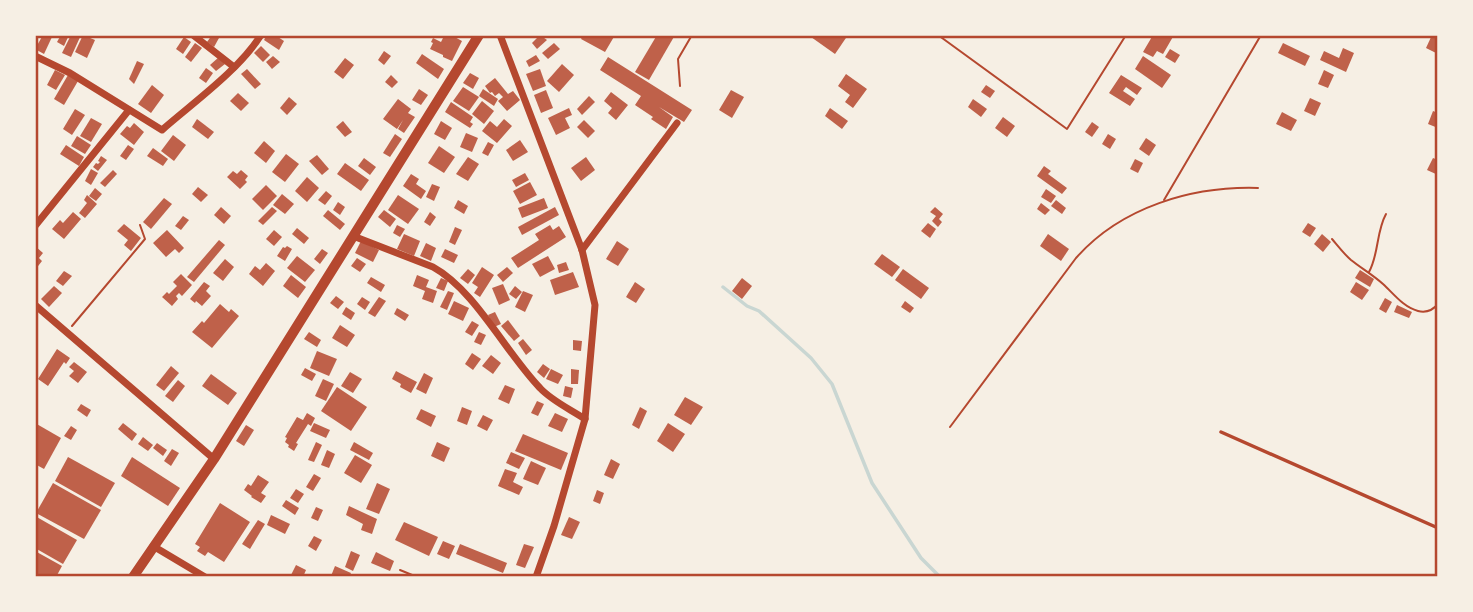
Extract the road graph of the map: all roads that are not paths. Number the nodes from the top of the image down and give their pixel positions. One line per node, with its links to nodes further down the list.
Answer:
1 (193, 35): 6 (street)
2 (261, 35): 6 (street)
3 (479, 35): 10 (main road)
4 (500, 35): 11 (street)
5 (35, 57): 7 (street)
6 (234, 67): 7 (street)
7 (129, 110): 9 (street)
8 (677, 123): 11 (street)
9 (35, 226)
10 (353, 236): 13 (street); 15 (main road)
11 (583, 250): 13 (street)
12 (35, 305): 15 (street)
13 (584, 419): 20 (street)
14 (1221, 432): 16 (lane)
15 (214, 459): 17 (main road)
16 (1438, 528)
17 (153, 546): 18 (main road); 19 (street)
18 (133, 577)
19 (205, 577)
20 (536, 577)

